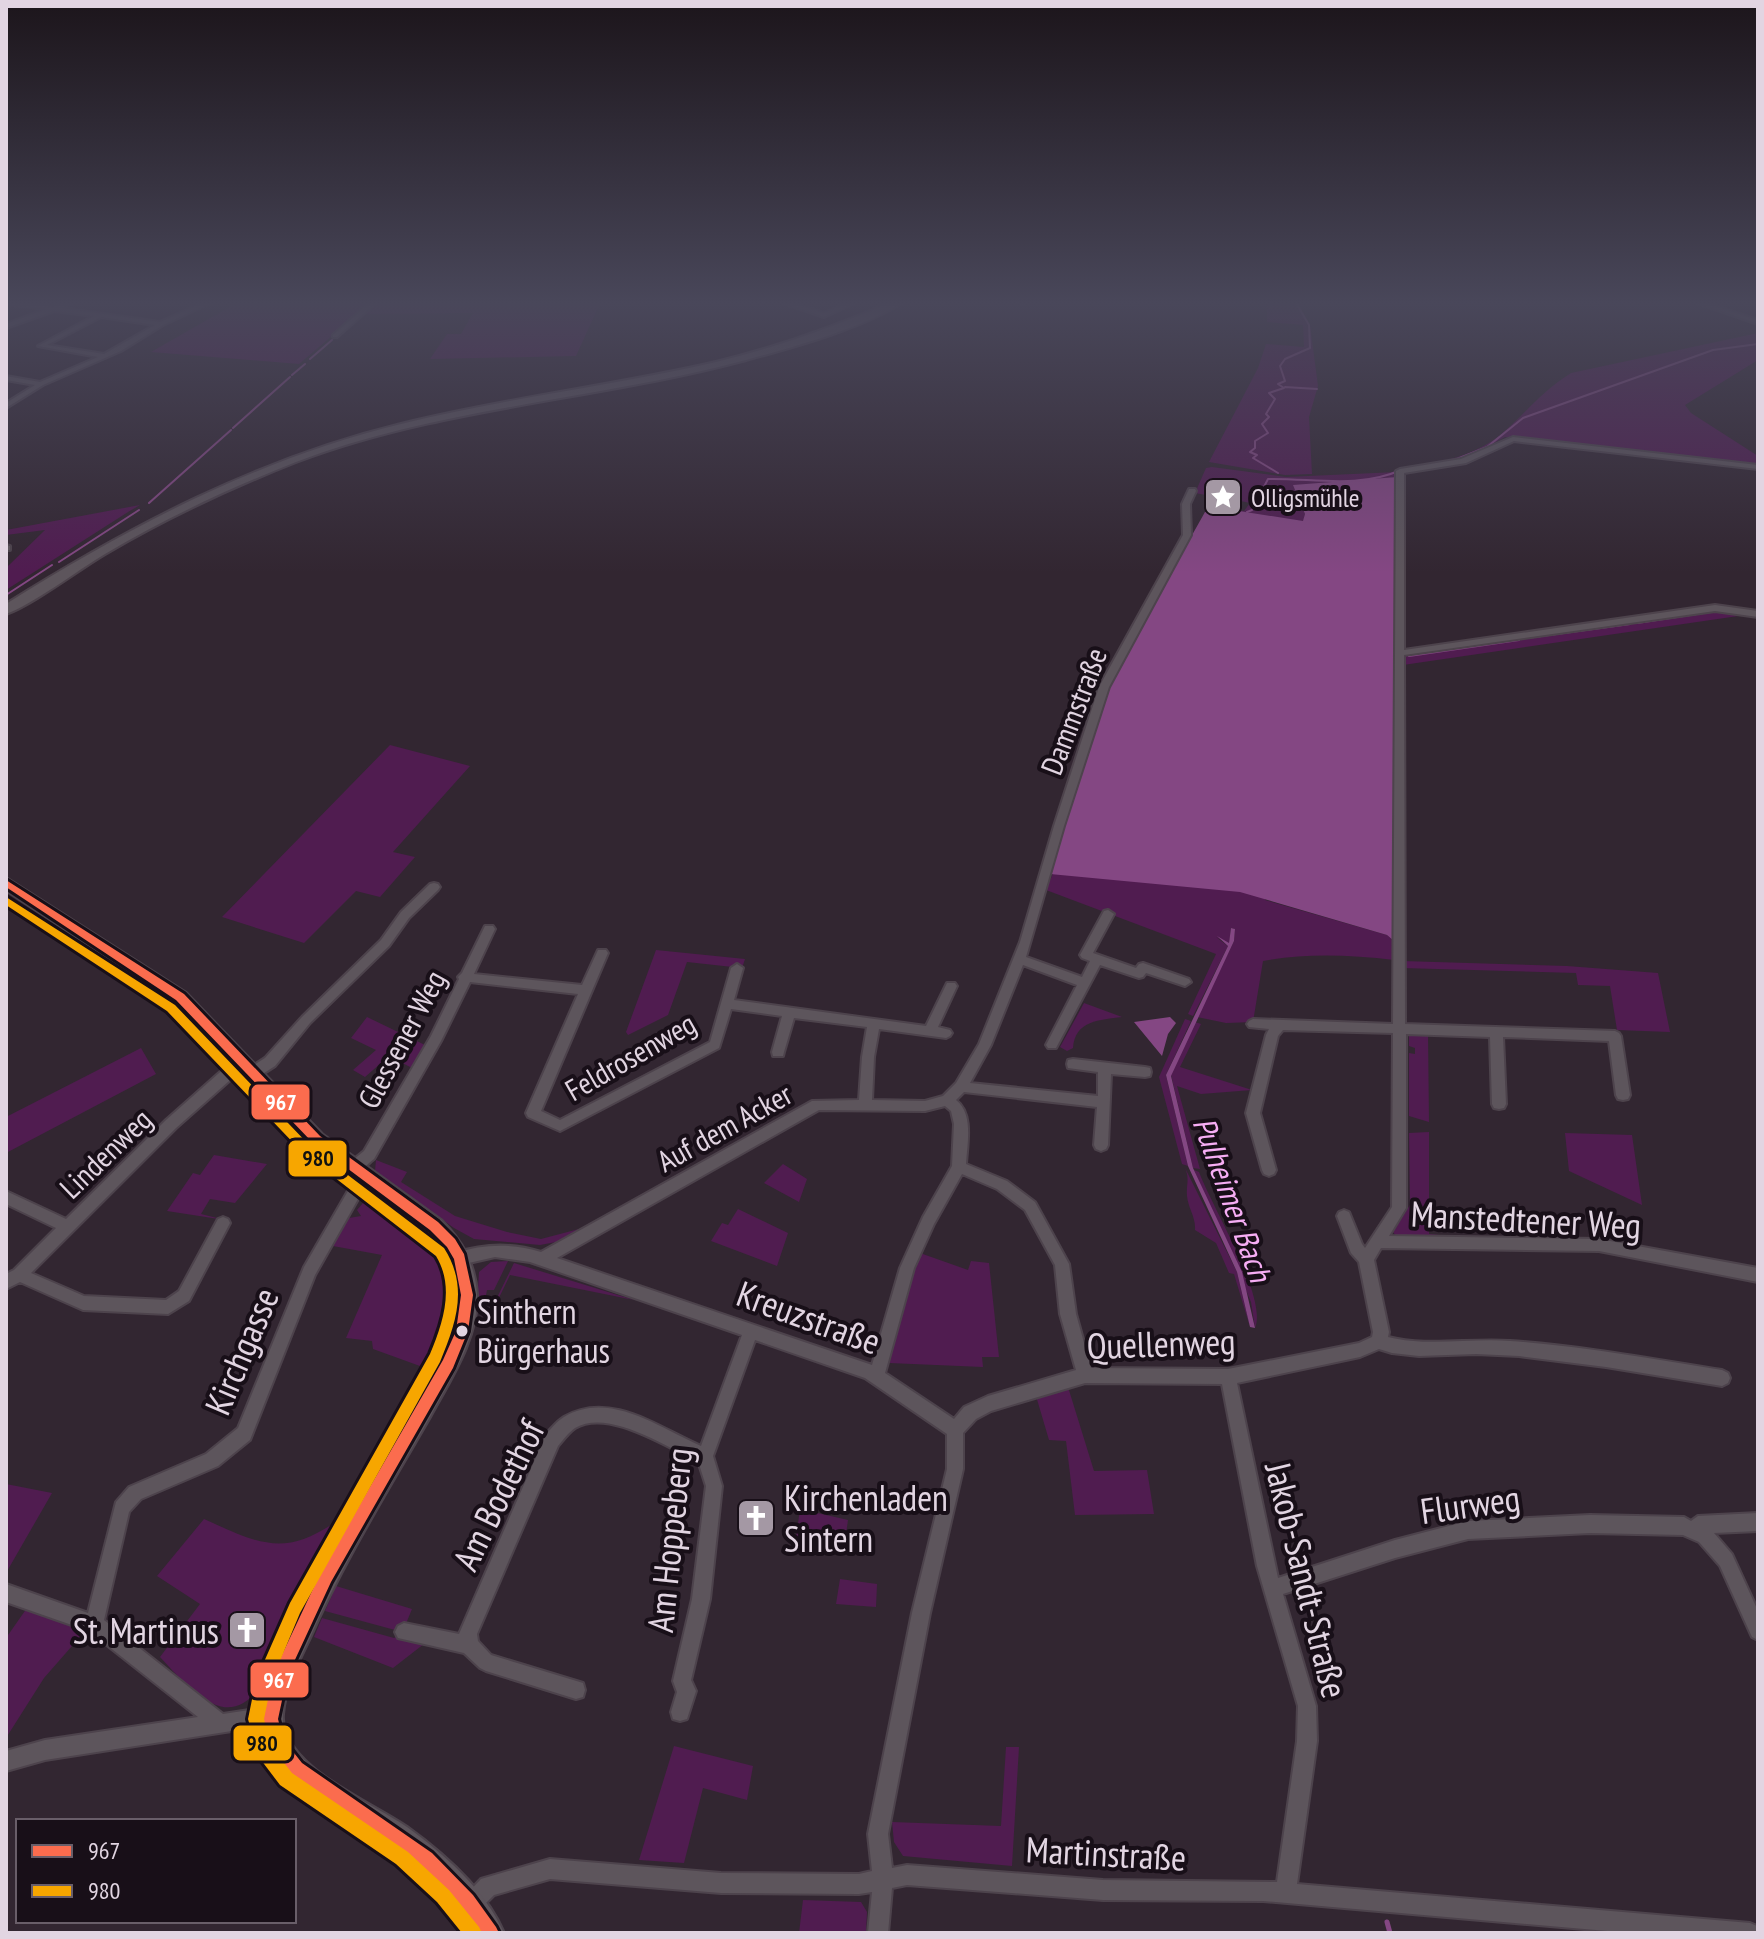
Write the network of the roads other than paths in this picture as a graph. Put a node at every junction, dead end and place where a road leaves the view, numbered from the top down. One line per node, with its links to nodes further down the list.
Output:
1 (29, 391): 3 (street)
2 (578, 391): 6 (main road)
3 (6, 406)
4 (1758, 467): 8 (street)
5 (1192, 491): 14 (street, Dammstraße)
6 (6, 610)
7 (1758, 614): 8 (street)
8 (1401, 653): 28 (street)
9 (6, 883): 34 (street)
10 (434, 887): 34 (street, Lindenweg)
11 (1108, 914): 15 (street)
12 (489, 929): 17 (street, Glessener Weg)
13 (602, 953): 21 (street, Feldrosenweg)
14 (1020, 959): 18 (street); 37 (street, Dammstraße)
15 (1097, 959): 18 (street); 19 (street)
16 (737, 968): 22 (street, Feldrosenweg)
17 (464, 977): 21 (street); 46 (street, Glessener Weg)
18 (1083, 982): 31 (street)
19 (1185, 982)
20 (951, 986): 27 (street)
21 (586, 990): 22 (street, Feldrosenweg)
22 (727, 1004): 23 (street)
23 (789, 1012): 24 (street); 32 (street)
24 (874, 1022): 27 (street); 42 (street)
25 (1253, 1024): 26 (street)
26 (1278, 1027): 28 (street); 45 (street)
27 (931, 1029): 30 (street)
28 (1398, 1029): 29 (street); 51 (street)
29 (1496, 1032): 38 (street); 41 (street)
30 (946, 1033)
31 (1052, 1045)
32 (778, 1052)
33 (1073, 1064): 35 (street)
34 (247, 1068): 46 (street); 50 (street, Lindenweg)
35 (1105, 1068): 36 (street); 40 (street)
36 (1145, 1072)
37 (961, 1087): 39 (street, Dammstraße); 40 (street)
38 (1623, 1095)
39 (947, 1100): 42 (street, Auf dem Acker); 44 (street)
40 (1104, 1102): 43 (street)
41 (1499, 1104)
42 (865, 1106): 53 (street, Auf dem Acker)
43 (1101, 1145)
44 (959, 1167): 59 (street); 60 (street)
45 (1269, 1170)
46 (360, 1173): 52 (street); 69 (street, Kirchgasse)
47 (6, 1197): 50 (street)
48 (1344, 1216): 54 (street)
49 (223, 1223): 56 (street)
50 (66, 1226): 56 (street, Lindenweg)
51 (1377, 1242): 54 (street); 55 (street, Manstedtener Weg)
52 (460, 1258): 53 (street, Kreuzstraße); 75 (street)
53 (542, 1259): 57 (street, Kreuzstraße)
54 (1366, 1259): 58 (street)
55 (1758, 1275)
56 (12, 1278)
57 (751, 1331): 59 (street, Kreuzstraße); 64 (street, Am Hoppeberg)
58 (1379, 1342): 61 (street, Quellenweg); 62 (street, Quellenweg)
59 (877, 1375): 63 (street, Kreuzstraße)
60 (1085, 1375): 61 (street, Quellenweg); 63 (street, Quellenweg)
61 (1228, 1377): 67 (street, Jakob-Sandt-Straße)
62 (1722, 1378)
63 (955, 1430): 78 (street)
64 (705, 1456): 72 (street, Am Bodethof); 74 (street, Am Hoppeberg)
65 (1758, 1522): 66 (street, Flurweg)
66 (1691, 1529): 67 (street, Flurweg); 70 (street)
67 (1272, 1589): 79 (street, Jakob-Sandt-Straße)
68 (6, 1593): 69 (street)
69 (94, 1624): 76 (street)
70 (1758, 1631)
71 (404, 1632): 72 (street)
72 (469, 1645): 73 (street)
73 (576, 1690)
74 (680, 1712)
75 (270, 1716): 76 (street); 80 (street)
76 (219, 1722): 77 (street)
77 (6, 1761)
78 (883, 1878): 79 (street, Martinstraße); 80 (street, Martinstraße); 82 (street)
79 (1286, 1893): 83 (street, Martinstraße)
80 (470, 1905): 81 (street)
81 (490, 1933)
82 (878, 1933)
83 (1750, 1933)

